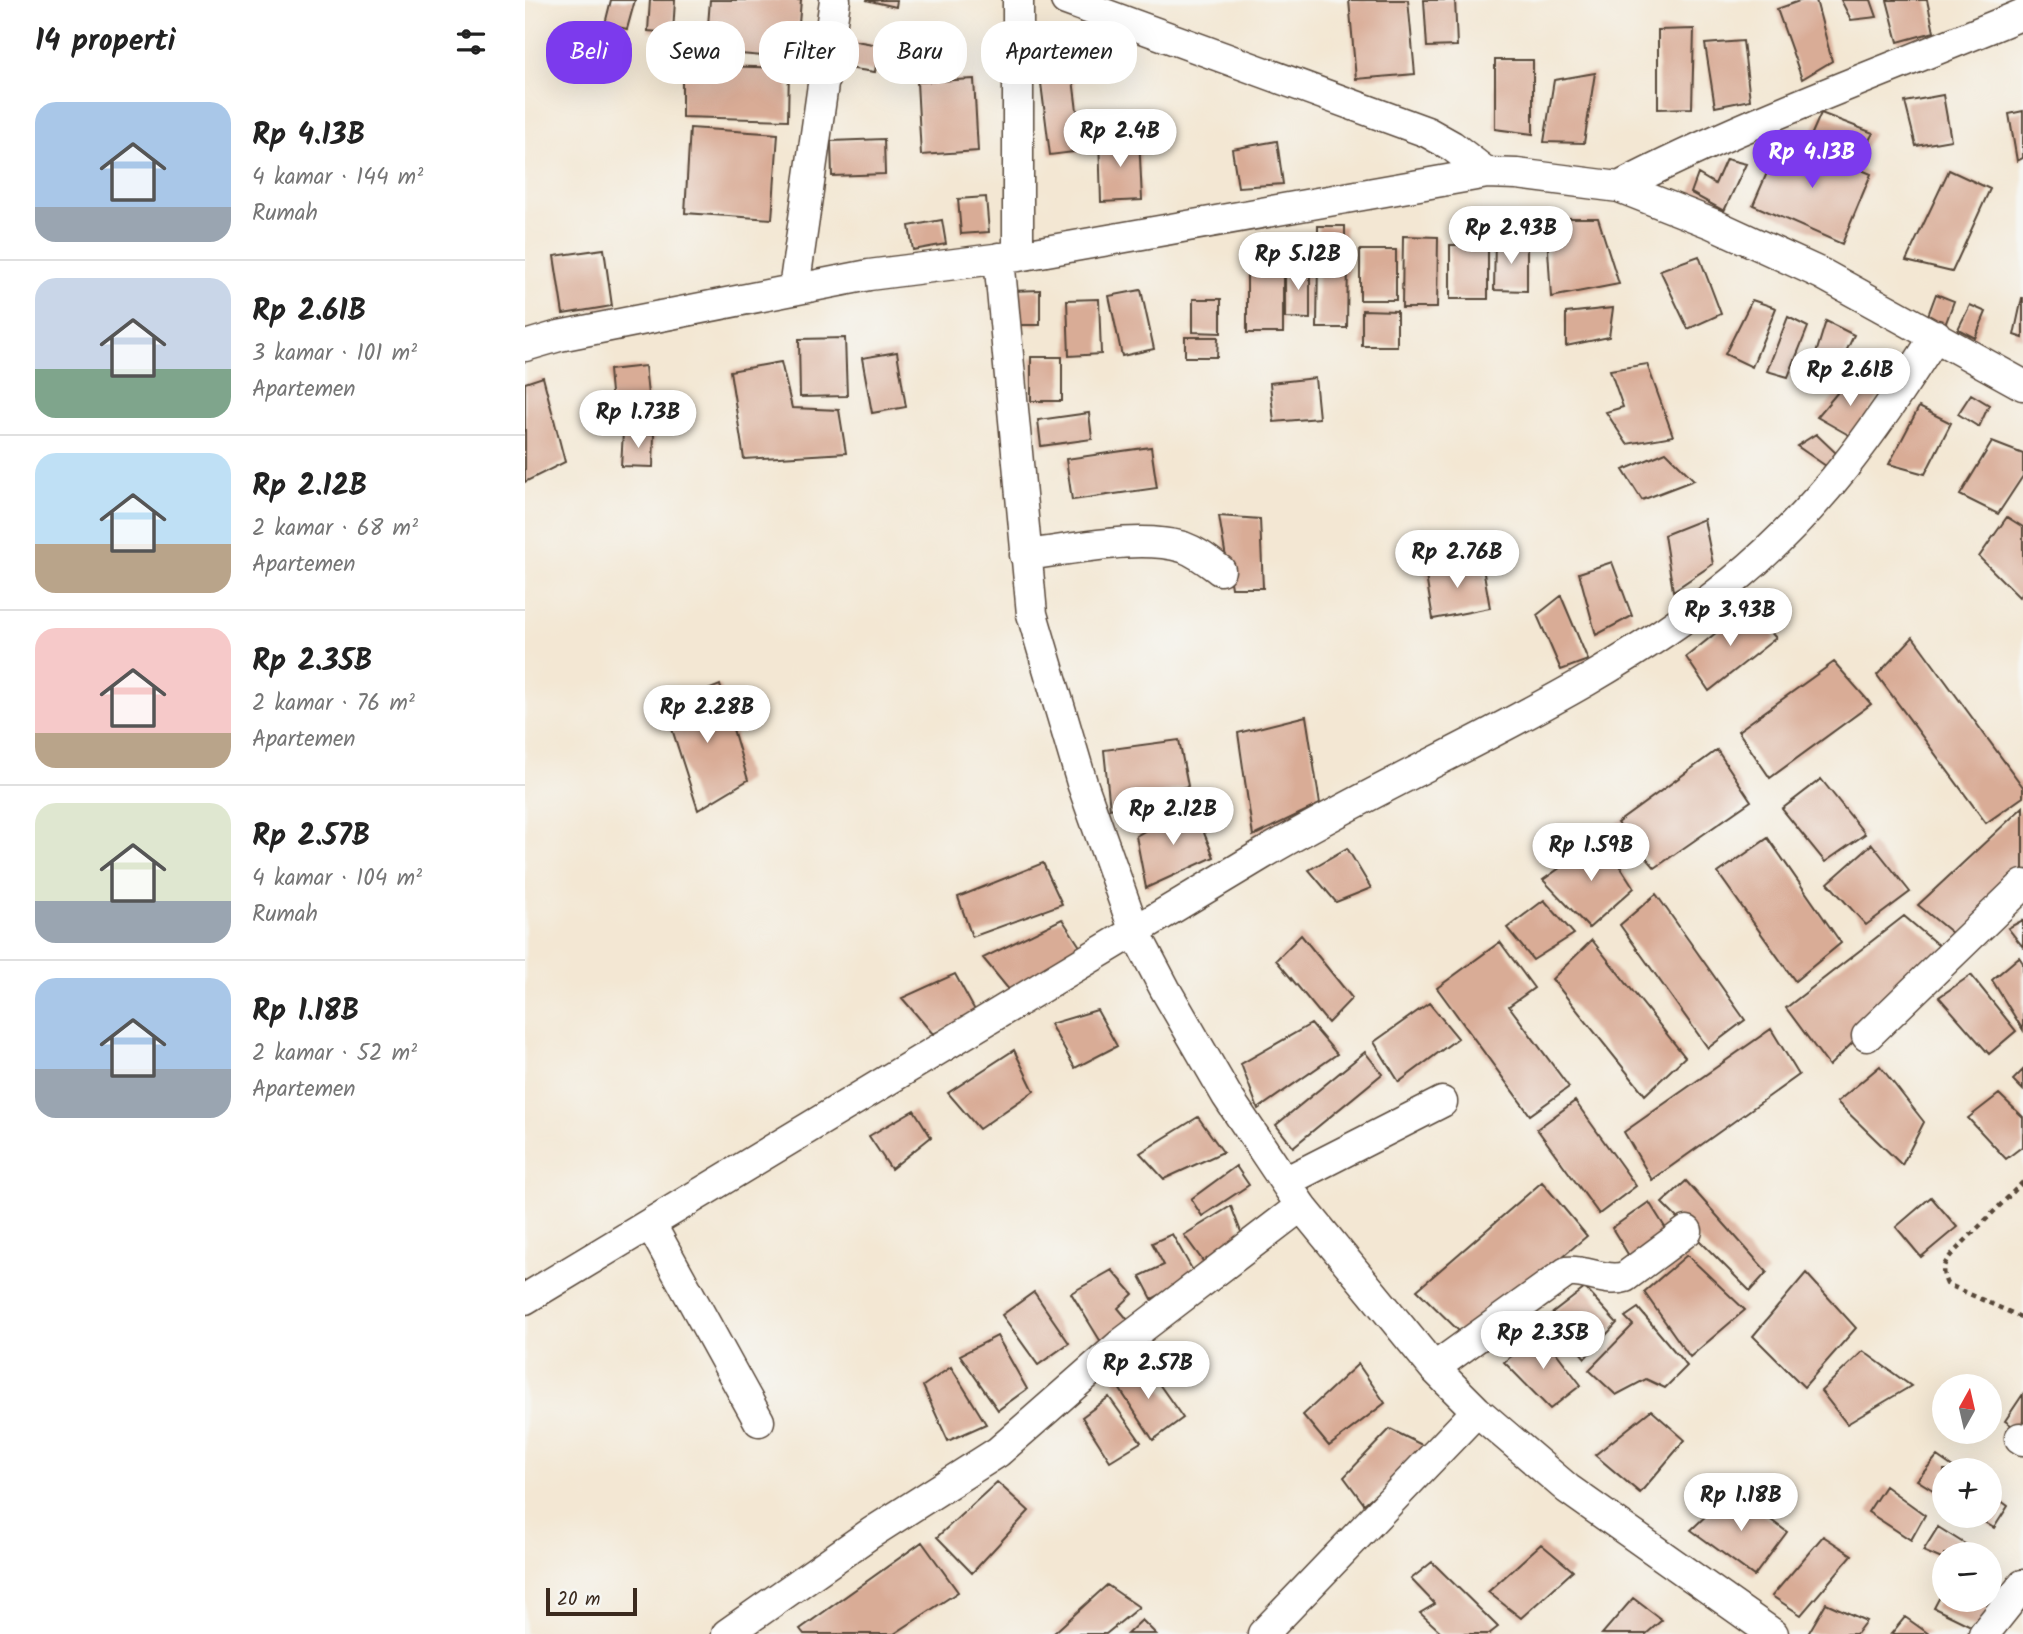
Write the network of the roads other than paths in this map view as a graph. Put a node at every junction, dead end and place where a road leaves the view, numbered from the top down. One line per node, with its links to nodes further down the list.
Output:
1 (835, 0): 8 (street)
2 (1018, 0): 7 (street)
3 (1066, 0): 5 (street)
4 (2023, 15): 6 (street)
5 (1487, 173): 6 (street); 7 (street)
6 (1619, 187): 9 (street)
7 (1009, 257): 8 (street); 12 (street)
8 (794, 289): 10 (street)
9 (1936, 335): 11 (street); 15 (street)
10 (525, 346)
11 (2023, 385)
12 (1025, 555): 13 (street); 15 (street)
13 (1220, 570)
14 (2023, 885): 16 (street)
15 (1135, 932): 18 (street); 19 (street)
16 (1867, 1036)
17 (1443, 1102): 18 (street)
18 (1293, 1194): 22 (street); 26 (street)
19 (651, 1225): 21 (street); 24 (street)
20 (1687, 1230): 22 (street)
21 (525, 1298)
22 (1434, 1368): 23 (street)
23 (1477, 1411): 27 (street); 28 (street)
24 (759, 1421)
25 (2023, 1585): 29 (street)
26 (727, 1634)
27 (1263, 1634)
28 (1773, 1634)
29 (1984, 1634)

